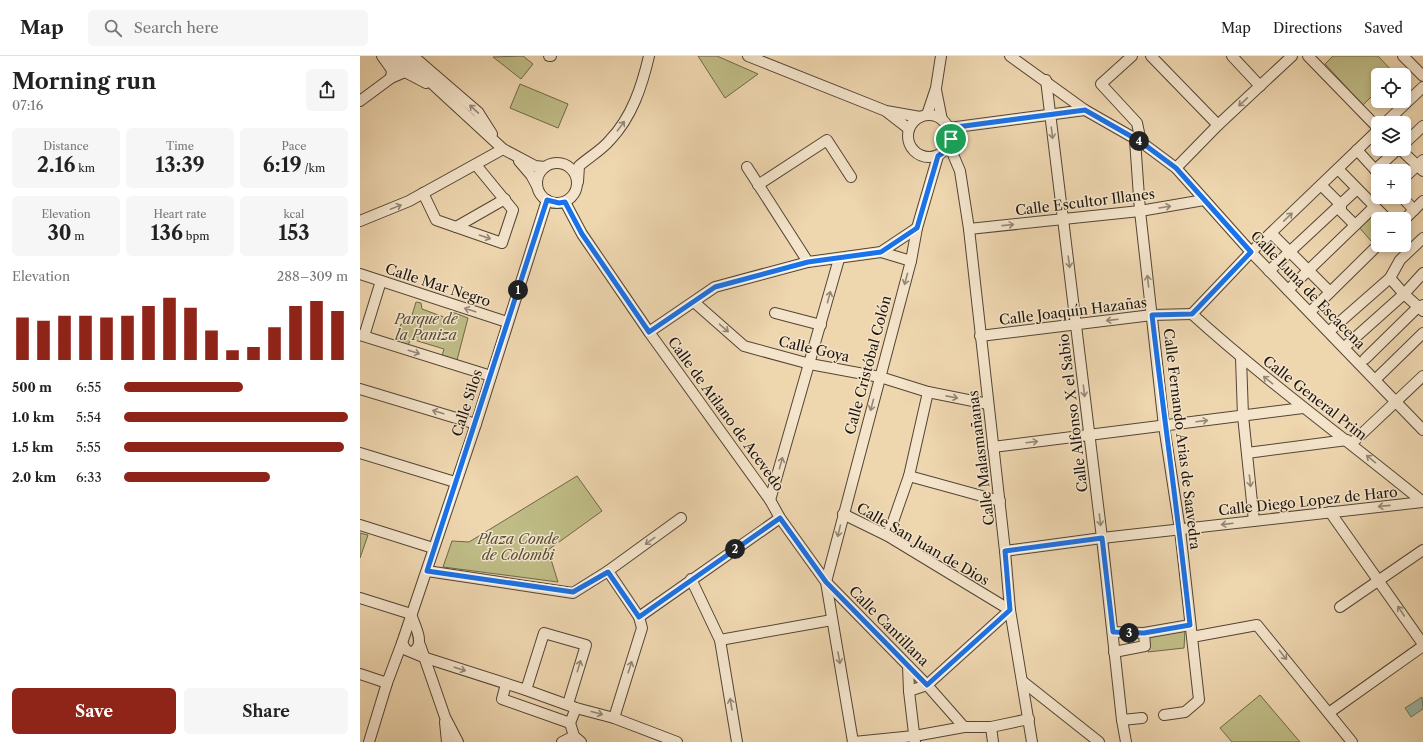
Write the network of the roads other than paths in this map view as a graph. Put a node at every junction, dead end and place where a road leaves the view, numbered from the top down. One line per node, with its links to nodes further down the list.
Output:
1 (382, 56): 17 (street)
2 (390, 56): 15 (street)
3 (402, 56): 20 (street)
4 (413, 56): 37 (street, one-way to 4)
5 (649, 56): 57 (street, one-way to 5)
6 (748, 56): 25 (street)
7 (940, 56): 22 (street)
8 (1010, 56): 18 (street, Calle Luna de Escacena)
9 (1132, 56): 38 (street, Calle Fernando Arias de Saavedra)
10 (1151, 56): 31 (street)
11 (1232, 56): 19 (street)
12 (1292, 56): 19 (street)
13 (1308, 56): 30 (street)
14 (1402, 56): 16 (street)
15 (405, 72): 17 (street); 20 (street)
16 (1423, 76)
17 (391, 78): 23 (street)
18 (1046, 80): 24 (street, Calle Luna de Escacena); 26 (street, Calle Alfonso X el Sabio)
19 (1260, 86): 31 (street, one-way to 31)
20 (435, 87): 37 (street)
21 (1423, 87): 28 (street)
22 (936, 88): 27 (street); 29 (street)
23 (360, 101)
24 (1085, 110): 26 (street); 38 (street, Calle Luna de Escacena)
25 (886, 111): 27 (street); 34 (street)
26 (1050, 115): 33 (street); 75 (street, Calle Alfonso X el Sabio, one-way to 75)
27 (923, 116): 29 (street); 34 (street)
28 (1393, 116)
29 (942, 120): 33 (street)
30 (1371, 122)
31 (1218, 125): 52 (street)
32 (1423, 126): 36 (street)
33 (949, 128): 39 (street)
34 (909, 129): 42 (street)
35 (1371, 136): 41 (street)
36 (1411, 137)
37 (496, 141): 40 (street)
38 (1138, 141): 52 (street, Calle Luna de Escacena); 72 (street, Calle Fernando Arias de Saavedra)
39 (949, 145): 42 (street); 54 (street, Calle Malasmañanas)
40 (503, 149): 45 (street); 47 (street)
41 (1357, 150): 48 (street); 53 (street)
42 (940, 155): 54 (street); 79 (street, Calle Cristóbal Colón)
43 (1392, 156): 46 (street)
44 (1408, 156): 49 (street)
45 (516, 158): 50 (street); 60 (street)
46 (1385, 164)
47 (476, 165): 62 (street); 63 (street)
48 (1371, 165)
49 (1421, 166): 55 (street)
50 (545, 167): 57 (street); 60 (street)
51 (747, 167): 58 (street)
52 (1176, 168): 65 (street, Calle Luna de Escacena)
53 (1338, 169): 59 (street); 61 (street)
54 (960, 171): 80 (street, Calle Malasmañanas)
55 (1411, 173)
56 (851, 177): 58 (street)
57 (578, 182): 67 (street)
58 (758, 185): 89 (street)
59 (1321, 185): 69 (street); 81 (street, one-way to 59)
60 (537, 186): 64 (street)
61 (1357, 189): 69 (street); 70 (street)
62 (424, 193): 76 (street, one-way to 62); 78 (street)
63 (505, 199): 78 (street); 78 (street, one-way to 63)
64 (547, 200): 67 (street); 105 (street, Calle Silos)
65 (1204, 200): 72 (street, Calle Escultor Illanes, one-way to 65); 84 (street, Calle Luna de Escacena)
66 (1423, 201): 71 (street)
67 (565, 202): 109 (street, Calle de Atilano de Acevedo)
68 (1408, 204): 71 (street)
69 (1341, 205): 77 (street); 85 (street)
70 (1374, 207): 73 (street); 77 (street)
71 (1414, 210): 74 (street)
72 (1140, 211): 75 (street, Calle Escultor Illanes); 104 (street, Calle Fernando Arias de Saavedra, one-way to 72)
73 (1379, 212)
74 (1411, 213)
75 (1063, 219): 80 (street, Calle Escultor Illanes, one-way to 75); 106 (street, Calle Alfonso X el Sabio, one-way to 106)
76 (360, 222)
77 (1356, 225): 91 (street)
78 (456, 227)
79 (917, 228): 83 (street); 88 (street, Calle Cristóbal Colón)
80 (969, 229): 112 (street, Calle Malasmañanas)
81 (1272, 233): 84 (street); 85 (street)
82 (1423, 238): 94 (street)
83 (881, 252): 87 (street); 88 (street)
84 (1251, 252): 90 (street, Calle Luna de Escacena); 103 (street)
85 (1291, 252): 90 (street); 91 (street)
86 (1371, 252): 97 (street)
87 (839, 259): 89 (street); 107 (street, one-way to 87)
88 (910, 261): 120 (street, Calle Cristóbal Colón, one-way to 120)
89 (808, 262): 99 (street)
90 (1269, 271): 96 (street, Calle Luna de Escacena)
91 (1309, 271): 96 (street); 97 (street)
92 (1423, 273): 98 (street)
93 (360, 274): 95 (street, Calle Mar Negro)
94 (1390, 278): 98 (street); 108 (street)
95 (381, 281): 105 (street, Calle Mar Negro, one-way to 95); 111 (street)
96 (1288, 290): 101 (street, Calle Luna de Escacena)
97 (1330, 292): 101 (street)
98 (1404, 294): 100 (street); 113 (street)
99 (694, 302): 109 (street); 116 (street, Calle Goya, one-way to 116)
100 (1422, 308): 115 (street)
101 (1310, 312): 123 (street, Calle Luna de Escacena)
102 (775, 313): 107 (street)
103 (1192, 314): 104 (street, Calle Joaquín Hazañas); 114 (street, Calle General Prim)
104 (1152, 315): 106 (street, Calle Joaquín Hazañas, one-way to 106); 128 (street, Calle Fernando Arias de Saavedra)
105 (507, 322): 117 (street, Calle Silos)
106 (1077, 324): 112 (street, Calle Joaquín Hazañas); 130 (street, Calle Alfonso X el Sabio, one-way to 130)
107 (821, 325): 116 (street)
108 (1333, 328)
109 (649, 332): 137 (street, Calle de Atilano de Acevedo)
110 (1423, 333): 118 (street)
111 (362, 335): 117 (street, one-way to 117)
112 (980, 336): 124 (street, Calle Malasmañanas)
113 (1348, 344)
114 (1241, 358): 125 (street, Calle General Prim, one-way to 114); 126 (street)
115 (1365, 359)
116 (810, 364): 120 (street, Calle Goya); 137 (street, one-way to 116)
117 (491, 376): 127 (street, Calle Silos)
118 (1379, 376)
119 (1423, 376): 123 (street)
120 (880, 377): 122 (street, Calle Goya); 141 (street, Calle Cristóbal Colón, one-way to 141)
121 (360, 389): 127 (street, one-way to 121)
122 (928, 392): 124 (street, Calle Goya, one-way to 124); 135 (street)
123 (1396, 401): 129 (street, Calle Luna de Escacena); 131 (street)
124 (988, 404): 132 (street, Calle Malasmañanas)
125 (1303, 408): 126 (street); 131 (street, Calle General Prim)
126 (1244, 416): 128 (street, one-way to 126); 134 (street)
127 (476, 424): 136 (street, Calle Silos)
128 (1164, 426): 130 (street); 146 (street, Calle Fernando Arias de Saavedra)
129 (1423, 430)
130 (1089, 435): 132 (street, one-way to 130); 148 (street, Calle Alfonso X el Sabio, one-way to 148)
131 (1349, 441): 134 (street); 139 (street, Calle General Prim, one-way to 131)
132 (993, 447): 138 (street, Calle Malasmañanas)
133 (360, 453): 136 (street)
134 (1247, 453): 144 (street, one-way to 144)
135 (909, 476): 138 (street); 147 (street)
136 (455, 482): 149 (street, Calle Silos)
137 (770, 500): 143 (street, Calle de Atilano de Acevedo)
138 (1000, 501): 151 (street, Calle Malasmañanas)
139 (1423, 502): 140 (street, Calle Diego Lopez de Haro, one-way to 140)
140 (1330, 512): 144 (street, Calle Diego Lopez de Haro); 155 (street)
141 (843, 514): 147 (street, Calle San Juan de Dios); 156 (street, Calle Cristóbal Colón, one-way to 156)
142 (681, 518): 153 (street, one-way to 153)
143 (780, 518): 154 (street); 156 (street, Calle de Atilano de Acevedo)
144 (1254, 520): 146 (street, Calle Diego Lopez de Haro, one-way to 146)
145 (360, 525): 149 (street)
146 (1180, 530): 148 (street, Calle Diego Lopez de Haro); 163 (street, Calle Fernando Arias de Saavedra)
147 (888, 536): 159 (street, Calle San Juan de Dios)
148 (1102, 538): 151 (street, Calle Diego Lopez de Haro); 164 (street, Calle Alfonso X el Sabio)
149 (433, 548): 152 (street, Calle Silos)
150 (1423, 550): 155 (street)
151 (1005, 551): 159 (street, Calle Malasmañanas)
152 (427, 571): 153 (street); 160 (street, Calle Silos)
153 (608, 572): 161 (street)
154 (691, 579): 161 (street); 167 (street)
155 (1380, 580): 158 (street); 169 (street, one-way to 155)
156 (826, 582): 162 (street); 172 (street, Calle Cantillana)
157 (360, 598): 160 (street)
158 (1340, 607)
159 (1010, 610): 174 (street, Calle Malasmañanas); 177 (street)
160 (411, 614): 168 (street, Calle Silos); 168 (street)
161 (639, 617): 184 (street, one-way to 161)
162 (832, 620): 167 (street); 199 (street, one-way to 199)
163 (1190, 625): 165 (street); 166 (street, Calle Fernando Arias de Saavedra)
164 (1113, 632): 165 (street); 170 (street, Calle Alfonso X el Sabio)
165 (1144, 633): 170 (street)
166 (1192, 637): 181 (street, one-way to 181); 182 (street, Calle Fernando Arias de Saavedra)
167 (720, 640): 198 (street, one-way to 167)
168 (409, 645): 171 (street); 175 (street, Calle Silos)
169 (1423, 645): 181 (street)
170 (1114, 652): 187 (street, Calle Alfonso X el Sabio)
171 (423, 657): 176 (street, one-way to 176); 183 (street)
172 (908, 666): 177 (street, Calle Cantillana); 179 (street)
173 (360, 674): 175 (street)
174 (1022, 681): 186 (street, Calle Malasmañanas); 202 (street)
175 (387, 683): 193 (street, Calle Silos)
176 (506, 684): 178 (street); 188 (street)
177 (927, 685): 179 (street); 189 (street, Calle Cantillana)
178 (526, 690): 180 (street); 180 (street, one-way to 178)
179 (909, 691): 191 (street)
180 (572, 706): 184 (street, one-way to 184); 188 (street)
181 (1330, 712): 204 (street)
182 (1164, 715)
183 (445, 717): 194 (street); 195 (street)
184 (614, 718): 197 (street)
185 (1142, 718): 187 (street)
186 (1029, 719): 190 (street); 201 (street, Calle Malasmañanas)
187 (1122, 720): 203 (street, Calle Alfonso X el Sabio)
188 (570, 722): 192 (street)
189 (964, 727): 190 (street); 191 (street)
190 (991, 727): 200 (street)
191 (917, 738): 199 (street)
192 (577, 739): 196 (street)
193 (369, 742)
194 (447, 742)
195 (458, 742)
196 (562, 742)
197 (677, 742)
198 (737, 742)
199 (853, 742)
200 (993, 742)
201 (1032, 742)
202 (1099, 742)
203 (1126, 742)
204 (1352, 742)

